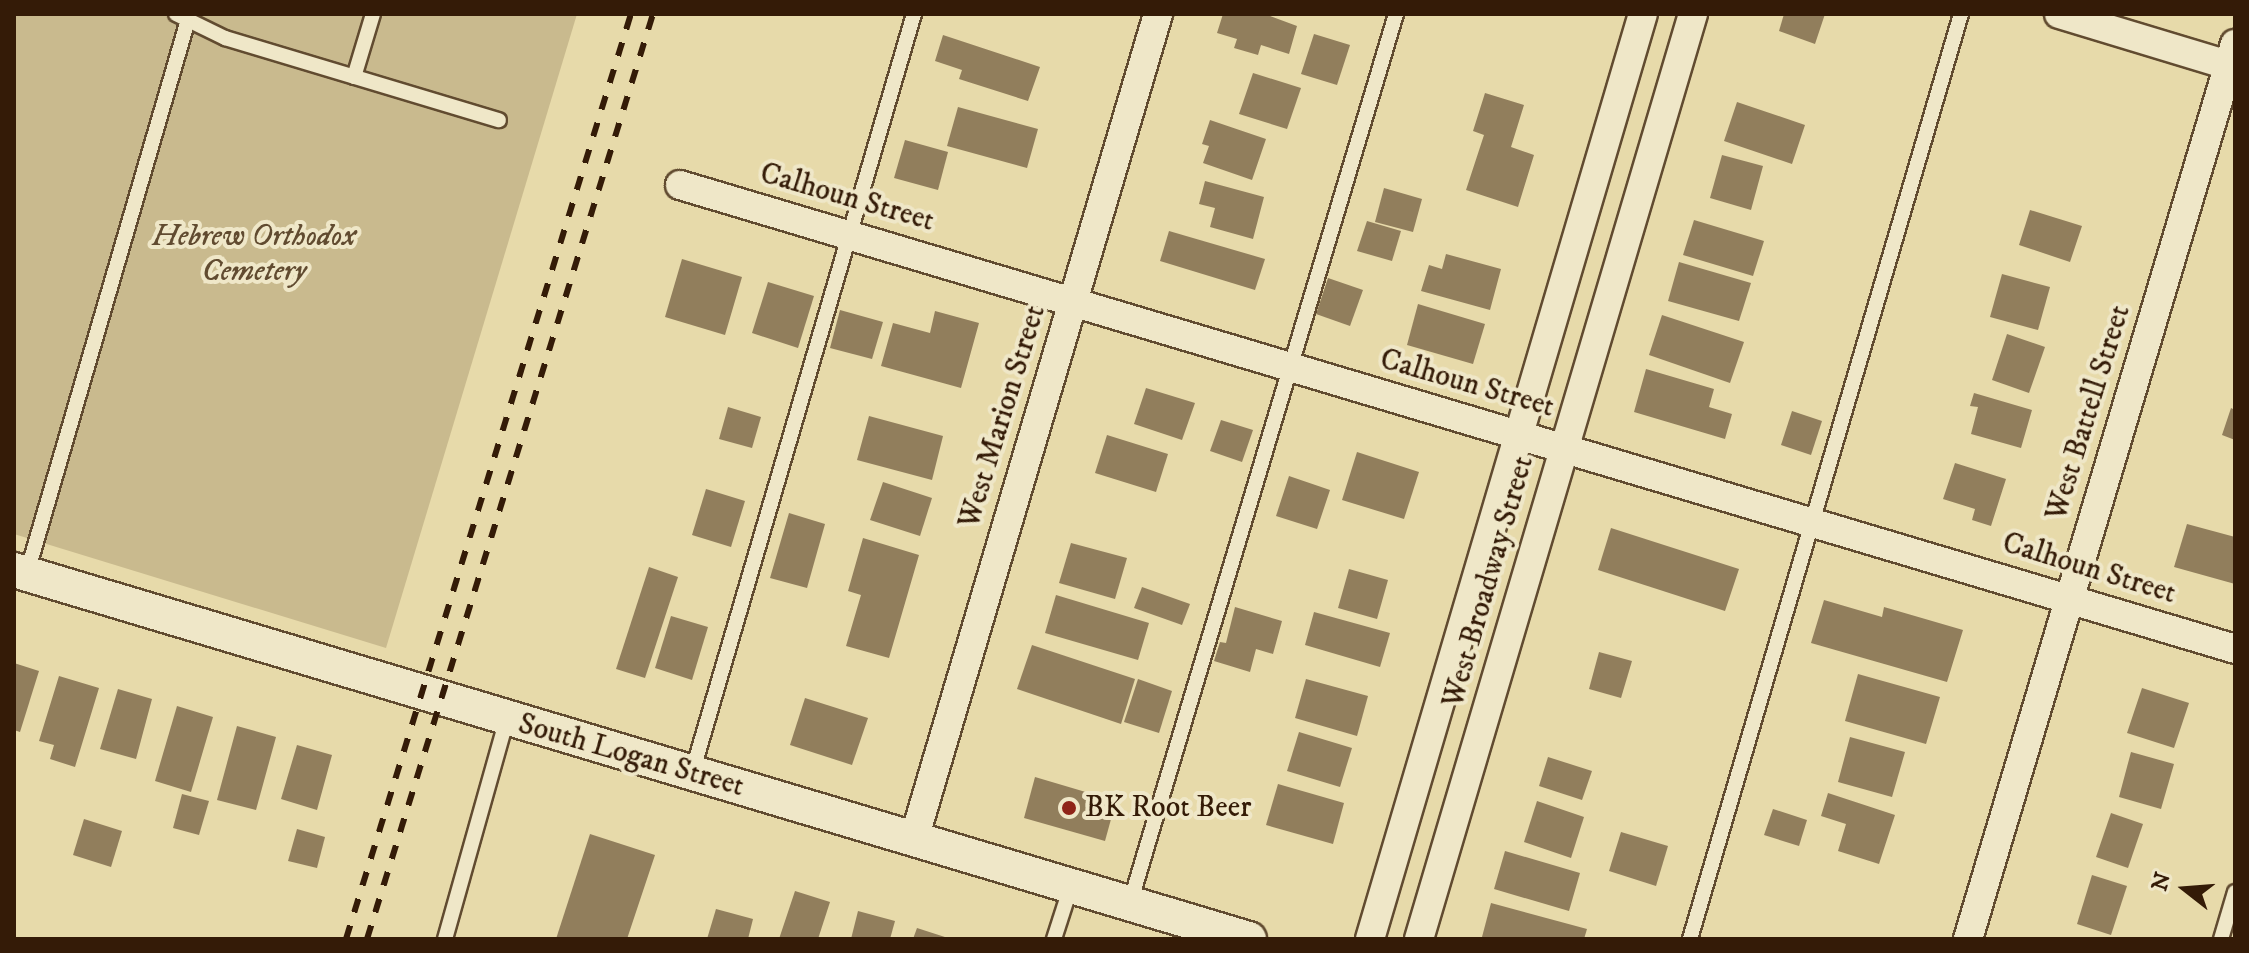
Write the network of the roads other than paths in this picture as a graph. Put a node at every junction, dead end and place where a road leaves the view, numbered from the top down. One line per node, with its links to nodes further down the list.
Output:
1 (373, 14): 11 (lane)
2 (914, 14): 14 (lane)
3 (1158, 14): 15 (street, West Marion Street)
4 (1396, 14): 16 (lane)
5 (1643, 14): 17 (street, West Broadway Street)
6 (1693, 14): 18 (street, West Broadway Street)
7 (1961, 14): 19 (lane)
8 (2059, 14): 10 (street)
9 (182, 17): 11 (lane); 20 (lane)
10 (2233, 59): 21 (street, West Battell Street)
11 (354, 77): 12 (lane)
12 (499, 120)
13 (680, 185): 14 (street, Calhoun Street)
14 (847, 234): 15 (street, Calhoun Street); 24 (lane)
15 (1073, 299): 16 (street, Calhoun Street); 25 (street, West Marion Street)
16 (1290, 368): 17 (street, Calhoun Street); 28 (lane)
17 (1519, 435): 18 (street, Calhoun Street); 32 (street, West Broadway Street)
18 (1564, 448): 19 (street, Calhoun Street); 33 (street, West Broadway Street)
19 (1810, 520): 21 (street, Calhoun Street); 34 (lane)
20 (20, 572): 23 (street, South Logan Street)
21 (2069, 597): 22 (street, Calhoun Street); 35 (street, West Battell Street)
22 (2235, 649)
23 (507, 719): 24 (street, South Logan Street); 29 (lane)
24 (692, 773): 25 (street, South Logan Street)
25 (914, 839): 26 (street, South Logan Street)
26 (1071, 886): 28 (street, South Logan Street); 30 (lane)
27 (2235, 892): 36 (lane)
28 (1130, 903): 31 (street, South Logan Street)
29 (445, 939)
30 (1054, 939)
31 (1249, 939)
32 (1370, 939)
33 (1419, 939)
34 (1690, 939)
35 (1968, 939)
36 (2221, 939)

